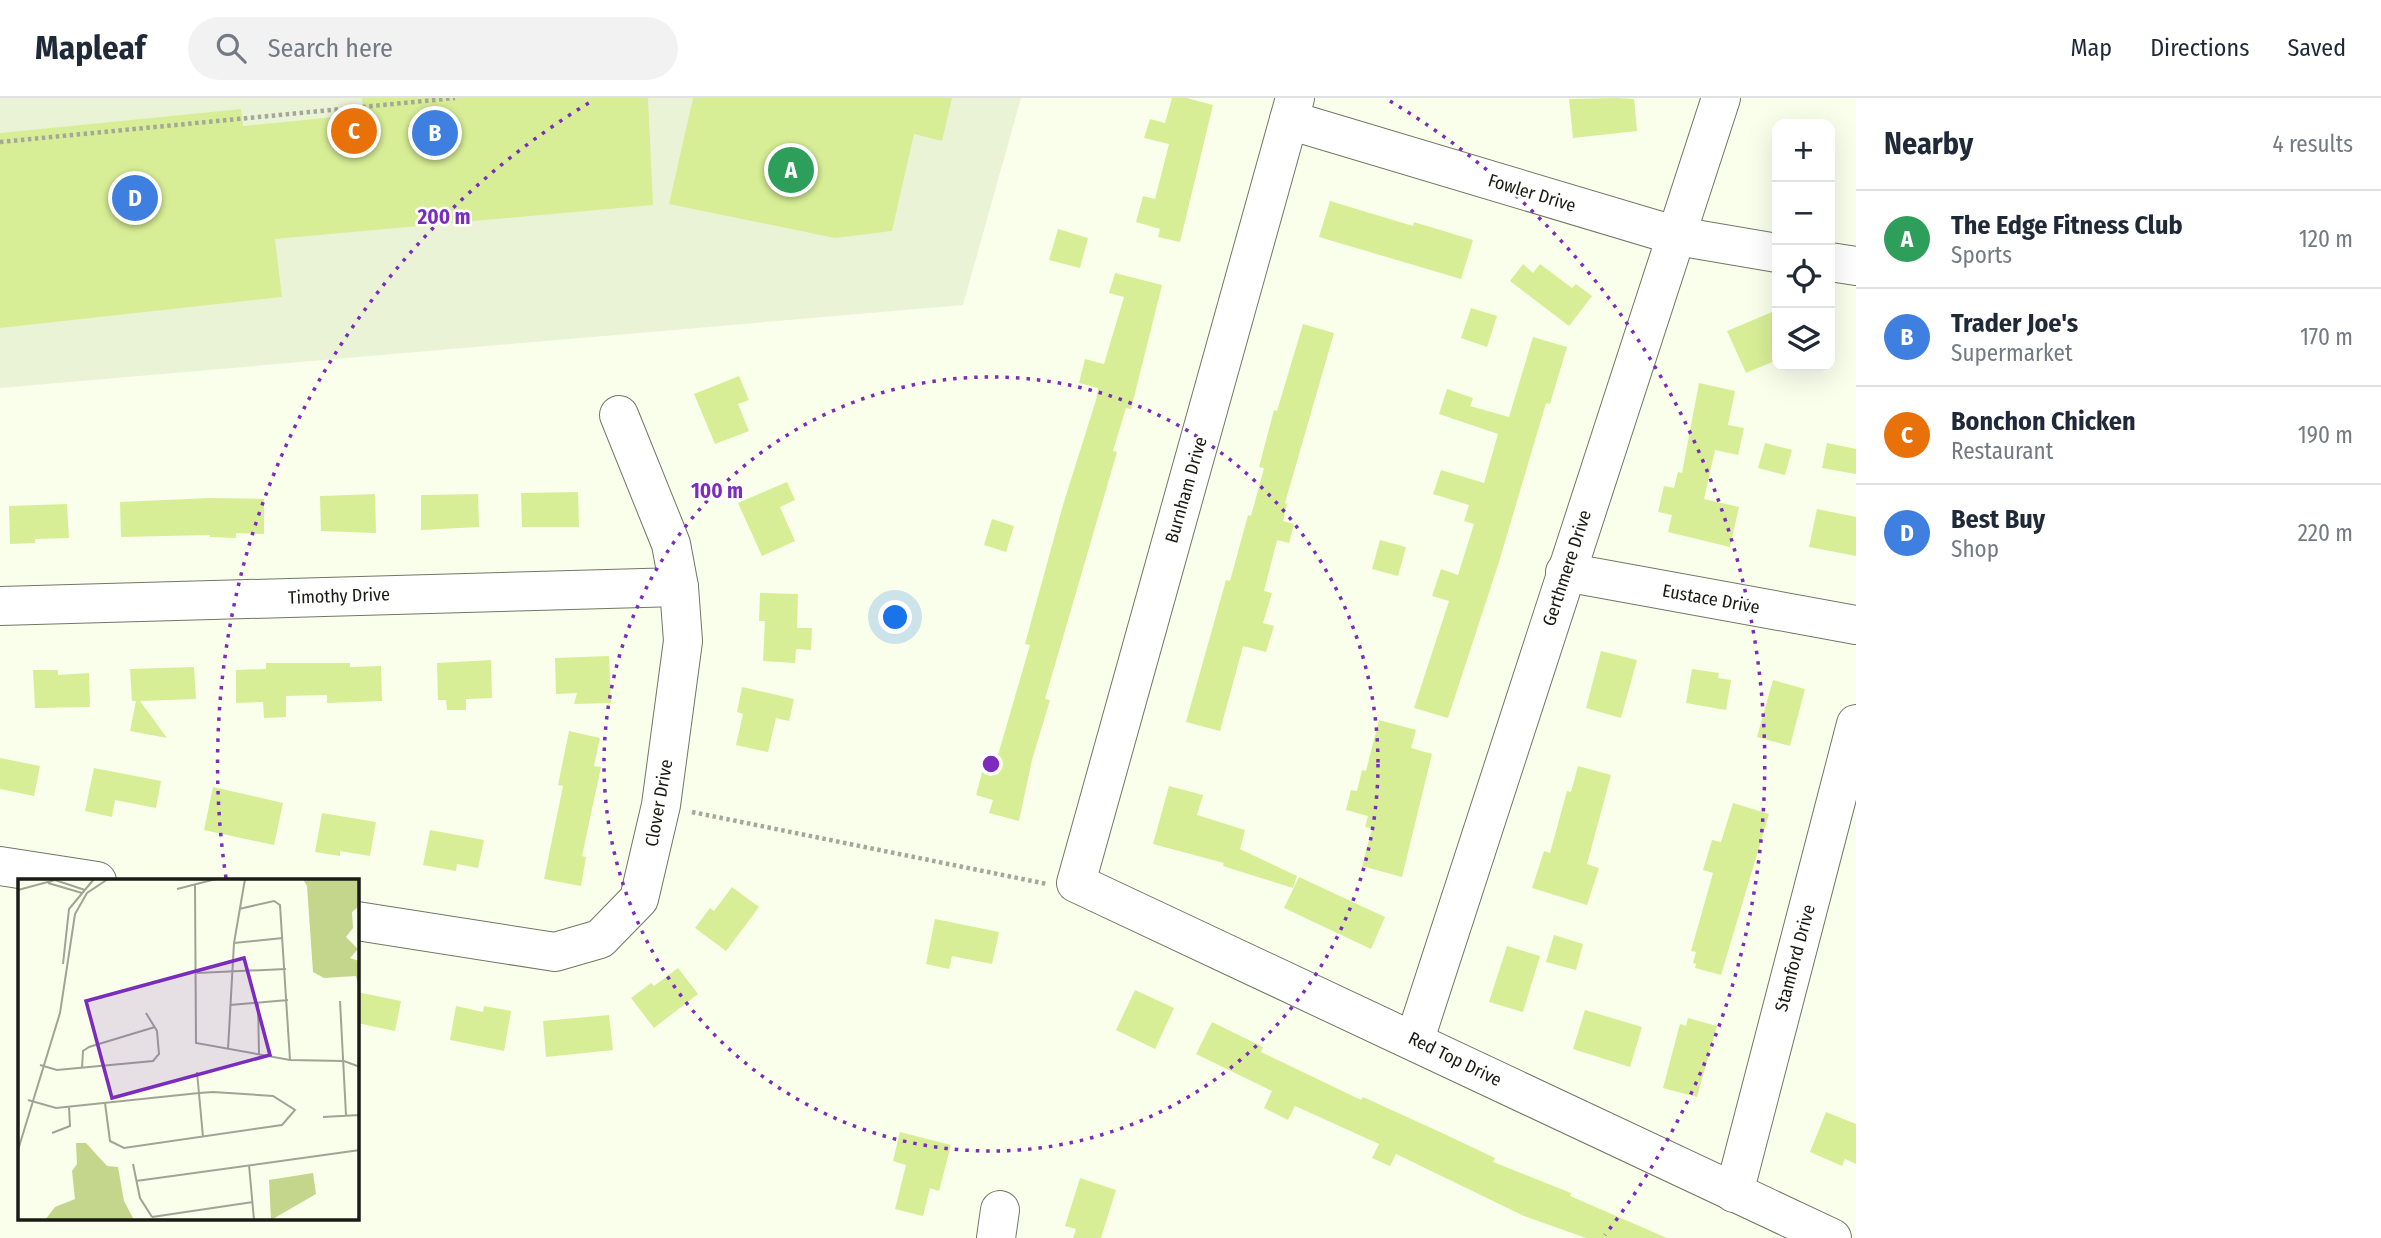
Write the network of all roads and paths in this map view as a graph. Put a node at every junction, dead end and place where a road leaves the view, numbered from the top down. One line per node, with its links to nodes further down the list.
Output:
1 (456, 98): 4 (path)
2 (1721, 98): 5 (street, Gerthmere Drive)
3 (1292, 109): 5 (street, Fowler Drive); 18 (street, Burnham Drive)
4 (0, 142)
5 (1677, 236): 6 (street, Fowler Drive); 10 (street, Gerthmere Drive)
6 (1772, 252)
7 (1835, 263): 8 (street)
8 (1856, 266)
9 (619, 415): 11 (street, Clover Drive)
10 (1565, 572): 13 (street, Eustace Drive); 20 (street, Gerthmere Drive)
11 (679, 587): 12 (street, Timothy Drive); 15 (street, Clover Drive)
12 (0, 606)
13 (1856, 625)
14 (1856, 724): 21 (street, Stamford Drive)
15 (661, 806): 18 (path); 19 (street, Clover Drive)
16 (0, 866): 17 (street)
17 (84, 879)
18 (1076, 883): 20 (street, Red Top Drive)
19 (359, 921)
20 (1415, 1040): 21 (street, Red Top Drive)
21 (1734, 1192): 22 (street, Red Top Drive)
22 (1832, 1238)

